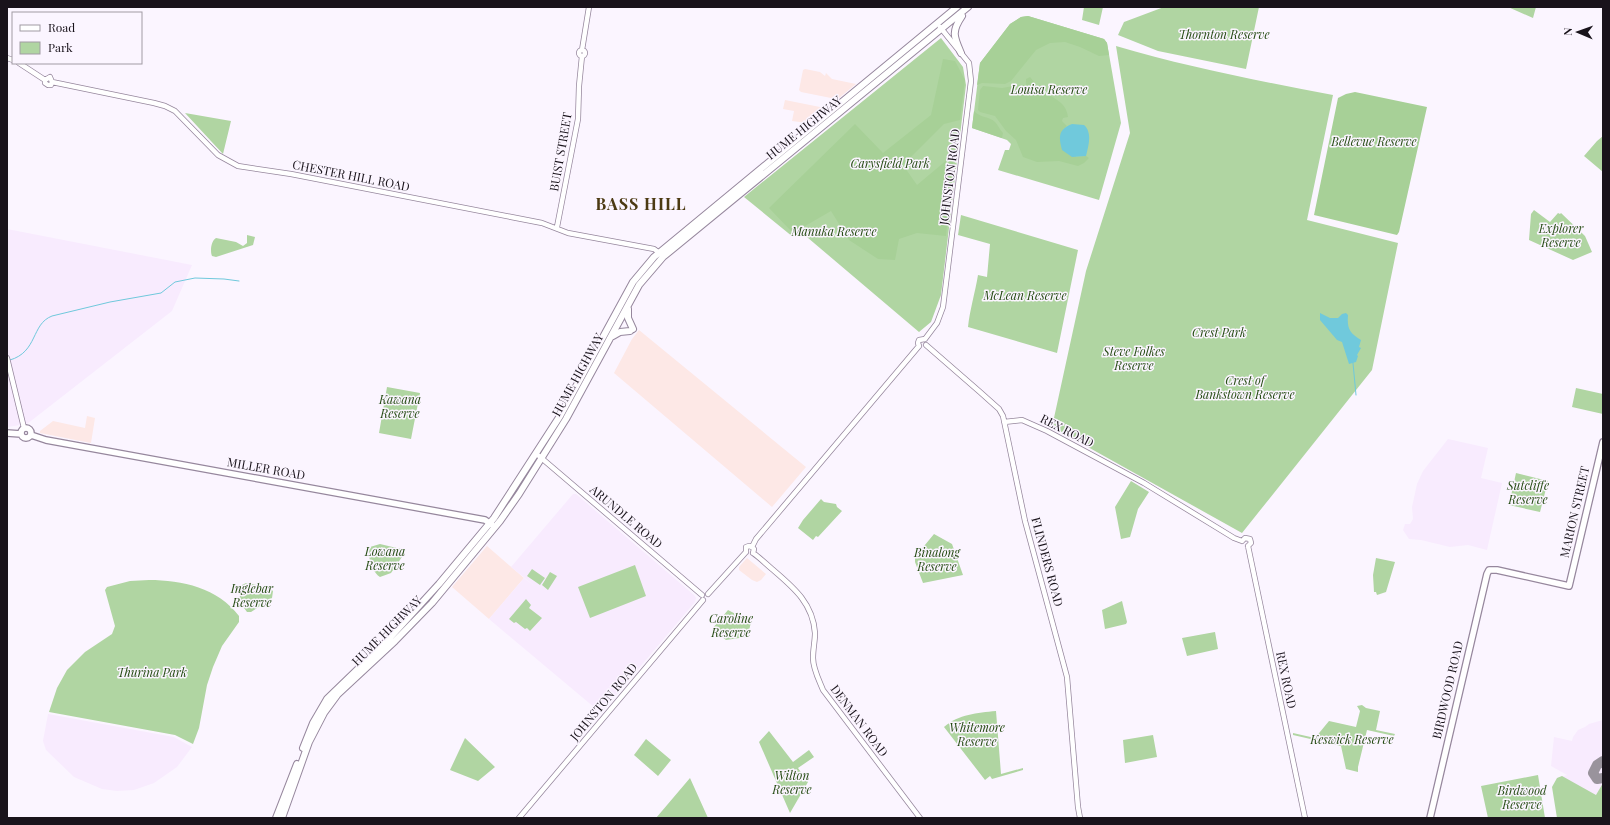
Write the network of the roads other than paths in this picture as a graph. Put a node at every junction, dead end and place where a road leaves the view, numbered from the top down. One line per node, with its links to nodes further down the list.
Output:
1 (589, 7): 8 (street, BUIST STREET)
2 (957, 7): 4 (highway, HUME HIGHWAY)
3 (969, 7): 5 (highway, HUME HIGHWAY); 6 (highway)
4 (937, 23): 5 (street, JOHNSTON ROAD); 9 (highway, HUME HIGHWAY)
5 (942, 29): 6 (street, JOHNSTON ROAD); 9 (highway, HUME HIGHWAY)
6 (962, 53): 12 (street, JOHNSTON ROAD)
7 (21, 64): 8 (street, CHESTER HILL ROAD)
8 (557, 227): 9 (street, CHESTER HILL ROAD)
9 (661, 254): 10 (highway, HUME HIGHWAY); 22 (highway, HUME HIGHWAY)
10 (628, 305): 11 (highway, HUME HIGHWAY); 11 (highway)
11 (612, 337): 22 (highway, HUME HIGHWAY)
12 (925, 339): 13 (street); 14 (street)
13 (926, 345): 14 (street); 16 (street, FLINDERS ROAD)
14 (919, 346): 25 (street)
15 (8, 360): 17 (street)
16 (1004, 422): 34 (street, FLINDERS ROAD); 35 (street, REX ROAD)
17 (24, 428): 19 (main road); 20 (main road)
18 (7, 433): 19 (main road)
19 (21, 434): 20 (main road)
20 (31, 436): 23 (main road, MILLER ROAD)
21 (1603, 442): 28 (main road, MARION STREET)
22 (539, 456): 23 (highway, HUME HIGHWAY); 24 (highway, HUME HIGHWAY); 29 (street, ARUNDLE ROAD)
23 (490, 523): 24 (main road, MILLER ROAD); 30 (highway, HUME HIGHWAY)
24 (496, 527): 31 (highway, HUME HIGHWAY)
25 (752, 547): 26 (street); 27 (street)
26 (746, 552): 27 (street); 29 (street, JOHNSTON ROAD)
27 (753, 553): 33 (street, DENMAN ROAD)
28 (1492, 570): 36 (main road, BIRDWOOD ROAD)
29 (704, 596): 32 (street, JOHNSTON ROAD)
30 (276, 818)
31 (282, 818)
32 (519, 818)
33 (920, 818)
34 (1080, 818)
35 (1305, 818)
36 (1430, 818)

